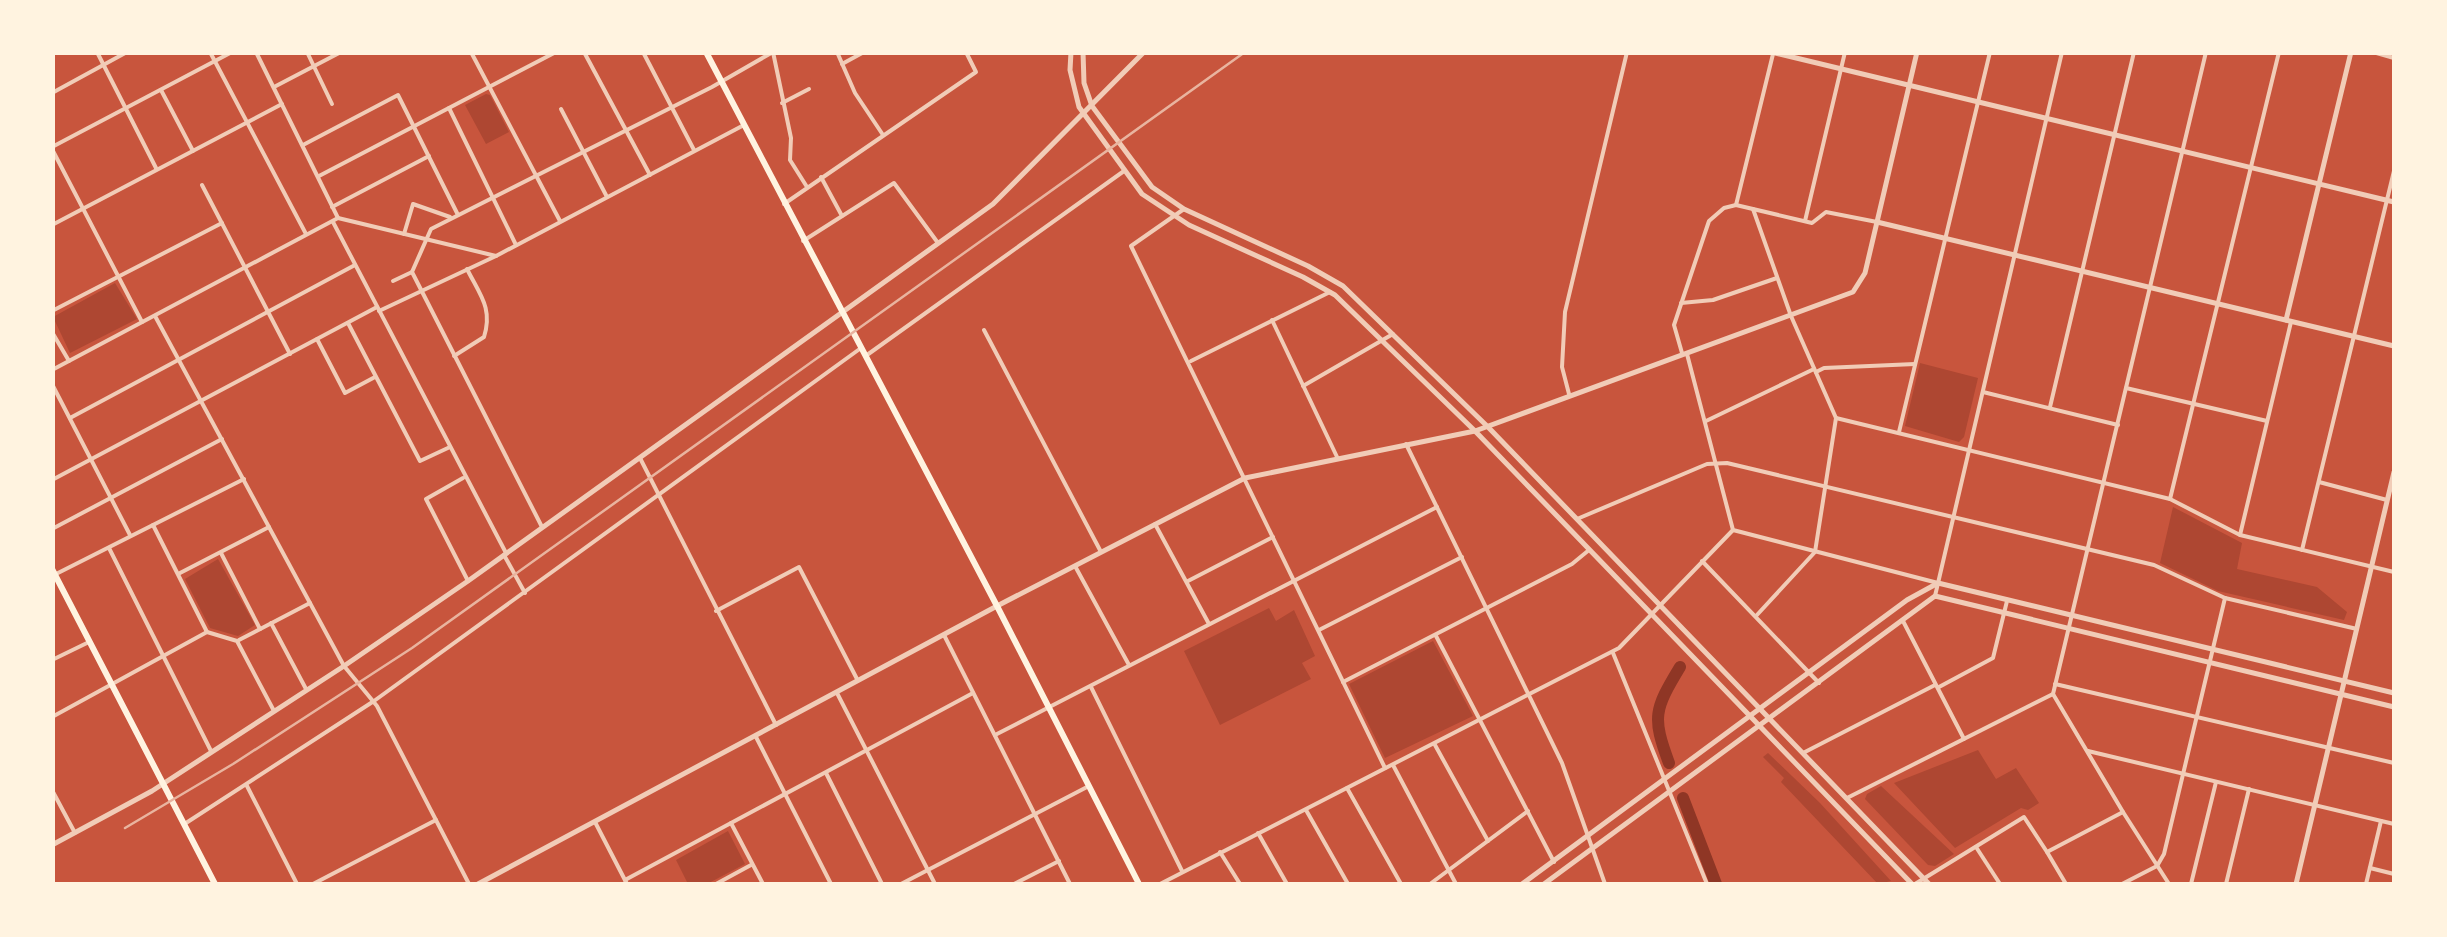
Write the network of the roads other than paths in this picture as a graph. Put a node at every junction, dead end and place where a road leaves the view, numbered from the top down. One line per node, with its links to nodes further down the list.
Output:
1 (97, 52): 34 (street)
2 (127, 52): 34 (street)
3 (210, 52): 32 (street)
4 (232, 52): 32 (street)
5 (256, 52): 39 (street)
6 (306, 52): 35 (street)
7 (340, 52): 35 (street)
8 (484, 52): 30 (street)
9 (556, 52): 40 (street)
10 (584, 52): 58 (street)
11 (643, 52): 48 (street)
12 (706, 52): 37 (main road)
13 (837, 52): 33 (street)
14 (864, 52): 33 (street)
15 (966, 52): 59 (street)
16 (1071, 52): 53 (street)
17 (1083, 52): 49 (street)
18 (1144, 52): 49 (street)
19 (1628, 52): 152 (street)
20 (1845, 52): 36 (street)
21 (1918, 52): 38 (street)
22 (1990, 52): 44 (street)
23 (2062, 52): 54 (street)
24 (2134, 52): 60 (street)
25 (2206, 52): 65 (street)
26 (2278, 52): 68 (street)
27 (2351, 52): 76 (street)
28 (2373, 52): 31 (street)
29 (1772, 53): 36 (street); 83 (street)
30 (473, 55): 40 (street)
31 (2394, 58)
32 (214, 62): 42 (street); 55 (street)
33 (842, 64): 59 (street)
34 (104, 65): 43 (street); 51 (street)
35 (314, 67): 39 (street); 47 (street)
36 (1841, 70): 38 (street); 92 (street)
37 (721, 81): 45 (street); 48 (street); 57 (main road)
38 (1910, 86): 44 (street); 94 (street)
39 (274, 87): 46 (street)
40 (489, 87): 50 (street); 72 (street)
41 (808, 89): 45 (street)
42 (161, 90): 51 (street); 63 (street)
43 (52, 93)
44 (1978, 102): 54 (street); 99 (street)
45 (782, 103): 78 (street)
46 (282, 104): 55 (street); 61 (street)
47 (332, 104)
48 (670, 106): 58 (street); 66 (street)
49 (1092, 106): 53 (street); 86 (street)
50 (449, 108): 56 (street); 79 (street)
51 (125, 109): 62 (street); 69 (street)
52 (561, 109): 64 (street)
53 (1084, 114): 70 (street); 102 (street)
54 (2046, 118): 60 (street); 105 (street)
55 (247, 122): 63 (street); 98 (street)
56 (414, 125): 61 (street); 67 (street); 73 (street)
57 (744, 125): 66 (street); 82 (main road)
58 (627, 128): 64 (street); 74 (street)
59 (883, 135): 75 (street)
60 (2114, 135): 65 (street); 110 (street)
61 (303, 145): 73 (street)
62 (52, 148): 85 (street)
63 (193, 150): 69 (street)
64 (583, 150): 72 (street); 80 (street)
65 (2183, 151): 68 (street); 114 (street)
66 (695, 152): 74 (street)
67 (429, 156): 84 (street); 88 (street)
68 (2252, 168): 76 (street); 118 (street)
69 (157, 170): 85 (street)
70 (1124, 171): 90 (street); 140 (street)
71 (2394, 172): 81 (street)
72 (535, 174): 79 (street); 93 (street)
73 (319, 176): 84 (street)
74 (650, 176): 80 (street)
75 (821, 177): 78 (street); 89 (street)
76 (2319, 184): 81 (street); 126 (street)
77 (202, 185): 95 (street)
78 (807, 187): 82 (street)
79 (492, 197): 88 (street); 103 (street)
80 (606, 198): 93 (street)
81 (2391, 201): 132 (street)
82 (784, 204): 101 (main road)
83 (1736, 205): 87 (street); 117 (street)
84 (332, 207): 91 (street)
85 (84, 208): 96 (street); 111 (street)
86 (1184, 209): 90 (street); 131 (street)
87 (1753, 209): 92 (street); 112 (street)
88 (455, 216): 97 (street); 100 (street)
89 (842, 216): 101 (street); 102 (street)
90 (1171, 216): 116 (street); 143 (street)
91 (336, 220): 97 (street); 98 (street); 106 (street)
92 (1805, 221): 94 (street)
93 (561, 222): 103 (street)
94 (1877, 222): 99 (street); 124 (street)
95 (222, 223): 107 (street); 111 (street)
96 (52, 225)
97 (404, 234): 100 (street)
98 (307, 235): 107 (street)
99 (1945, 238): 105 (street); 144 (street)
100 (428, 239): 104 (street); 109 (street)
101 (803, 240): 122 (main road)
102 (938, 243): 122 (street)
103 (516, 245): 104 (street)
104 (496, 256): 108 (street)
105 (2015, 256): 110 (street); 151 (street)
106 (355, 265): 119 (street); 121 (street)
107 (246, 268): 121 (street); 123 (street)
108 (467, 269): 115 (street); 139 (street)
109 (412, 272): 113 (street); 115 (street)
110 (2082, 272): 114 (street); 155 (street)
111 (120, 276): 120 (street); 127 (street)
112 (1777, 278): 117 (street); 124 (street)
113 (392, 281)
114 (2150, 288): 118 (street); 150 (street)
115 (420, 291): 119 (street); 139 (street)
116 (1330, 292): 125 (street); 134 (street)
117 (1681, 303): 138 (street)
118 (2218, 304): 126 (street); 154 (street)
119 (378, 309): 128 (street); 166 (street)
120 (52, 311)
121 (268, 311): 137 (street); 141 (street)
122 (841, 314): 136 (main road); 169 (street)
123 (155, 316): 127 (street); 141 (street)
124 (1791, 316): 138 (street); 146 (street)
125 (1272, 320): 143 (street); 149 (street)
126 (2289, 321): 132 (street); 159 (street)
127 (142, 322): 142 (street)
128 (348, 322): 133 (street); 147 (street)
129 (984, 330): 200 (street)
130 (52, 332): 142 (street)
131 (1393, 334): 134 (street); 161 (street)
132 (2355, 337): 135 (street); 178 (street)
133 (317, 339): 137 (street); 147 (street)
134 (1382, 342): 149 (street); 162 (street)
135 (2394, 346)
136 (861, 348): 140 (main road); 180 (street)
137 (290, 354): 153 (street)
138 (1685, 355): 152 (street); 158 (street)
139 (454, 356): 190 (street)
140 (865, 356): 221 (main road)
141 (179, 360): 153 (street); 156 (street)
142 (69, 361): 145 (street)
143 (1190, 362): 174 (street)
144 (1915, 364): 146 (street); 163 (street)
145 (52, 370)
146 (1815, 370): 157 (street); 158 (street)
147 (376, 377): 166 (street)
148 (52, 384): 156 (street)
149 (1303, 386): 170 (street)
150 (2126, 388): 154 (street); 160 (street)
151 (1984, 392): 155 (street); 167 (street)
152 (1570, 397): 161 (street)
153 (201, 400): 164 (street); 168 (street)
154 (2194, 404): 159 (street); 182 (street)
155 (2050, 408): 160 (street)
156 (70, 418): 168 (street)
157 (1836, 418): 163 (street); 179 (street)
158 (1704, 422): 171 (street)
159 (2267, 422): 193 (street)
160 (2118, 424): 177 (street)
161 (1488, 427): 162 (street); 186 (street)
162 (1475, 431): 165 (street); 197 (street)
163 (1898, 433): 167 (street)
164 (222, 439): 175 (street); 181 (street)
165 (1406, 444): 170 (street); 184 (street)
166 (450, 447): 173 (street)
167 (1970, 450): 177 (street); 185 (street)
168 (91, 458): 176 (street); 181 (street)
169 (640, 458): 180 (street); 190 (street)
170 (1338, 459): 174 (street)
171 (1716, 463): 179 (street); 186 (street); 192 (street)
172 (2394, 472): 183 (street)
173 (465, 477): 203 (street); 212 (street)
174 (1245, 478): 187 (street); 195 (street)
175 (244, 479): 188 (street); 189 (street)
176 (52, 480)
177 (2104, 482): 182 (street); 198 (street)
178 (2319, 482): 183 (street); 199 (street)
179 (1826, 487): 185 (street); 201 (street)
180 (658, 493): 215 (street); 223 (street)
181 (111, 498): 191 (street); 194 (street)
182 (2170, 499): 193 (street)
183 (2388, 500): 207 (street)
184 (1437, 507): 204 (street); 211 (street)
185 (1954, 517): 198 (street); 214 (street)
186 (1577, 520): 220 (street)
187 (1155, 524): 200 (street); 213 (street)
188 (153, 525): 194 (street); 210 (street)
189 (270, 527): 202 (street); 219 (street)
190 (542, 527): 203 (street)
191 (52, 529)
192 (1733, 530): 201 (street); 205 (street)
193 (2240, 534): 199 (street)
194 (131, 536): 196 (street)
195 (1273, 537): 211 (street); 213 (street)
196 (109, 548): 208 (street); 242 (street)
197 (1589, 550): 222 (street); 225 (street)
198 (2087, 550): 217 (street); 227 (street)
199 (2302, 550): 207 (street)
200 (1101, 552): 206 (street)
201 (1816, 552): 214 (street); 226 (street)
202 (221, 553): 210 (street); 231 (street)
203 (505, 554): 212 (street); 215 (street)
204 (1462, 558): 222 (street); 234 (street)
205 (1702, 561): 220 (street); 226 (street)
206 (1075, 566): 221 (street); 245 (street)
207 (2372, 566): 209 (street); 233 (street)
208 (54, 572): 239 (main road)
209 (2394, 572)
210 (178, 574): 235 (street)
211 (1294, 580): 230 (street); 234 (street)
212 (468, 581): 246 (street)
213 (1186, 582): 230 (street)
214 (1938, 583): 216 (street); 218 (street); 247 (street)
215 (525, 594): 263 (street)
216 (1935, 596): 224 (street); 228 (street)
217 (2225, 598): 233 (street); 240 (street)
218 (2007, 601): 224 (street); 227 (street)
219 (310, 603): 229 (street); 246 (street)
220 (1660, 605): 225 (street); 265 (street)
221 (996, 606): 236 (street); 264 (main road)
222 (1487, 608): 237 (street); 260 (street)
223 (716, 612): 249 (street); 273 (street)
224 (2004, 613): 232 (street); 255 (street)
225 (1652, 614): 241 (street); 268 (street)
226 (1756, 616): 247 (street)
227 (2072, 616): 232 (street); 240 (street)
228 (1903, 621): 251 (street); 255 (street)
229 (271, 623): 231 (street); 256 (street)
230 (1209, 624): 245 (street)
231 (260, 629): 238 (street)
232 (2068, 629): 244 (street); 253 (street)
233 (2357, 629): 248 (street)
234 (1318, 631): 250 (street)
235 (208, 632): 238 (street); 242 (street)
236 (944, 634): 249 (street); 259 (street)
237 (1435, 635): 250 (street); 272 (street)
238 (238, 641): 267 (street)
239 (89, 642): 243 (street); 252 (main road)
240 (2213, 650): 244 (street); 248 (street)
241 (1613, 651): 260 (street); 289 (street)
242 (163, 655): 252 (street); 282 (street)
243 (52, 660)
244 (2210, 663): 262 (street); 271 (street)
245 (1129, 665): 254 (street)
246 (344, 666): 256 (street); 263 (street)
247 (1810, 672): 251 (street); 265 (street)
248 (2345, 680): 258 (street); 262 (street)
249 (858, 681): 257 (street)
250 (1343, 682): 286 (street)
251 (1819, 683): 270 (street)
252 (113, 684): 269 (street); 291 (main road)
253 (2055, 684): 261 (street); 271 (street)
254 (1090, 686): 264 (street); 326 (street)
255 (1936, 686): 277 (street); 283 (street)
256 (306, 690): 267 (street)
257 (837, 692): 273 (street); 280 (street)
258 (2394, 692)
259 (973, 694): 276 (street); 280 (street)
260 (1528, 694): 272 (street); 313 (street)
261 (2053, 694): 277 (street); 281 (street)
262 (2341, 695): 266 (street); 279 (street)
263 (374, 701): 292 (street); 305 (street)
264 (1049, 707): 276 (street); 293 (main road)
265 (1762, 708): 268 (street); 270 (street)
266 (2394, 708)
267 (274, 711): 282 (street)
268 (1750, 716): 274 (street); 289 (street)
269 (52, 717)
270 (1771, 718): 274 (street); 283 (street)
271 (2196, 718): 279 (street); 288 (street)
272 (1479, 719): 278 (street); 302 (street)
273 (776, 725): 275 (street)
274 (1759, 726): 297 (street); 358 (street)
275 (755, 736): 298 (street); 306 (street)
276 (995, 736): 304 (street)
277 (1964, 738): 299 (street)
278 (1434, 743): 285 (street); 314 (street)
279 (2329, 747): 284 (street); 300 (street)
280 (867, 750): 287 (street); 325 (street)
281 (2085, 750): 288 (street); 303 (street)
282 (211, 751): 291 (street)
283 (1803, 753): 299 (street)
284 (2394, 763)
285 (1392, 764): 286 (street); 327 (street)
286 (1385, 768): 294 (street)
287 (825, 772): 298 (street); 341 (street)
288 (2183, 774): 290 (street); 323 (street)
289 (1666, 780): 297 (street); 313 (street)
290 (2216, 782): 295 (street); 363 (street)
291 (162, 783): 309 (main road); 311 (street)
292 (246, 785): 309 (street); 334 (street)
293 (1089, 786): 304 (street); 346 (main road)
294 (1347, 788): 301 (street); 351 (street)
295 (2249, 789): 300 (street); 364 (street)
296 (52, 790): 311 (street)
297 (1671, 791): 317 (street); 357 (street)
298 (785, 794): 308 (street); 340 (street)
299 (1846, 798): 330 (street)
300 (2315, 805): 307 (street); 365 (street)
301 (1305, 808): 312 (street); 350 (street)
302 (1528, 811): 314 (street); 321 (street)
303 (2123, 812): 319 (street); 323 (street)
304 (1035, 814): 320 (street); 325 (street)
305 (436, 820): 335 (street); 336 (street)
306 (594, 821): 329 (street); 337 (street)
307 (2381, 821): 310 (street); 324 (street)
308 (731, 823): 322 (street); 329 (street)
309 (184, 824): 333 (main road)
310 (2394, 824)
311 (75, 833): 315 (street)
312 (1258, 833): 318 (street); 349 (street)
313 (1588, 836): 317 (street); 321 (street)
314 (1488, 841): 327 (street)
315 (52, 845)
316 (1976, 846): 319 (street); 330 (street); 359 (street)
317 (1592, 849): 355 (street); 356 (street)
318 (1220, 852): 326 (street); 348 (street)
319 (2047, 852): 360 (street)
320 (1059, 862): 344 (street); 345 (street)
321 (1554, 862): 354 (street)
322 (752, 864): 338 (street); 339 (street)
323 (2157, 866): 361 (street); 362 (street)
324 (2370, 868): 328 (street); 366 (street)
325 (928, 870): 342 (street); 343 (street)
326 (1182, 871): 347 (street)
327 (1449, 871): 352 (street); 353 (street)
328 (2394, 874)
329 (626, 882)
330 (1927, 882): 358 (street)
331 (98, 884): 332 (street)
332 (114, 884)
333 (214, 884)
334 (297, 884)
335 (313, 884)
336 (469, 884)
337 (478, 884)
338 (716, 884)
339 (762, 884)
340 (831, 884)
341 (882, 884)
342 (901, 884)
343 (935, 884)
344 (1014, 884)
345 (1070, 884)
346 (1139, 884)
347 (1160, 884)
348 (1240, 884)
349 (1287, 884)
350 (1348, 884)
351 (1400, 884)
352 (1430, 884)
353 (1456, 884)
354 (1522, 884)
355 (1544, 884)
356 (1605, 884)
357 (1705, 884)
358 (1914, 884)
359 (2000, 884)
360 (2066, 884)
361 (2122, 884)
362 (2169, 884)
363 (2191, 884)
364 (2226, 884)
365 (2296, 884)
366 (2366, 884)

